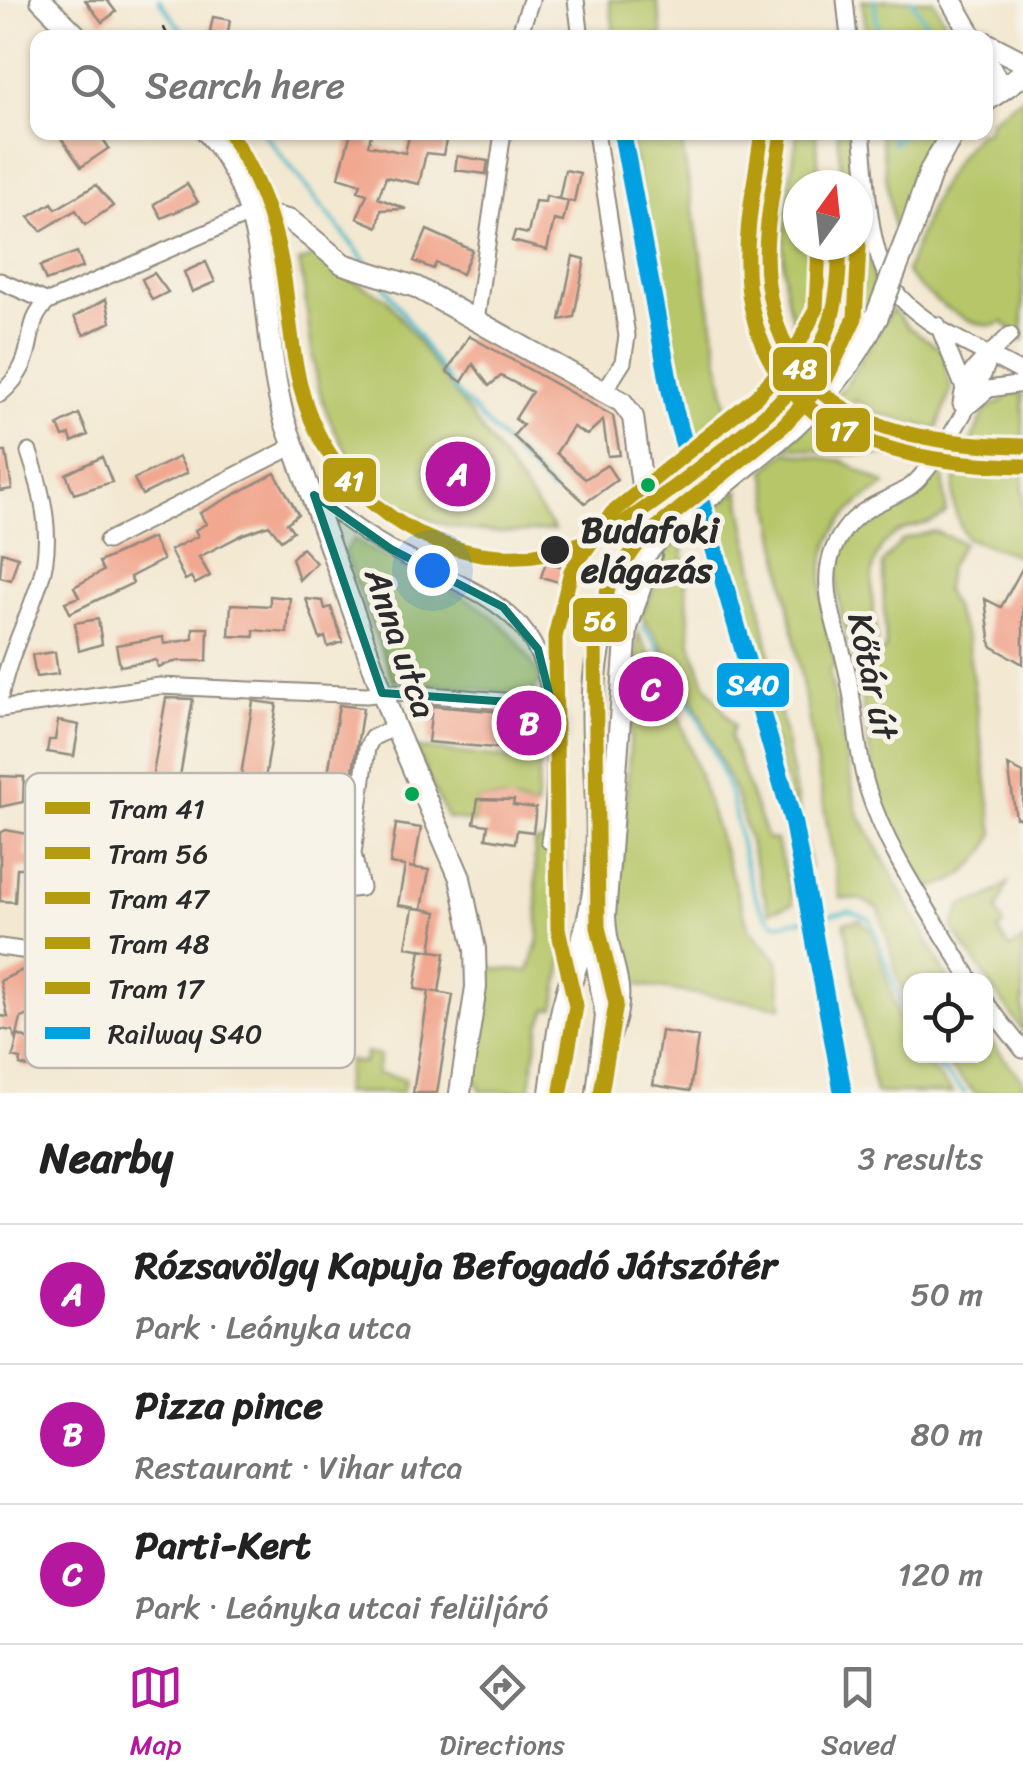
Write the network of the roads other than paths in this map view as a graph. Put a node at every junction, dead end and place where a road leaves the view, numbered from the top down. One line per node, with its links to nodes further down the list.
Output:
1 (41, 0): 6 (street)
2 (532, 0): 7 (street)
3 (576, 0): 8 (street)
4 (845, 0): 9 (street)
5 (951, 0): 10 (street)
6 (71, 30)
7 (521, 30)
8 (580, 30)
9 (848, 30)
10 (970, 30)
11 (993, 46): 12 (street)
12 (1023, 62)
13 (1023, 74): 14 (main road)
14 (993, 94)
15 (213, 140): 20 (street, Anna utca)
16 (502, 140): 23 (street)
17 (597, 140): 30 (street)
18 (863, 140): 24 (street)
19 (948, 140): 46 (main road, bridge)
20 (254, 212): 22 (street); 23 (street); 33 (street, Anna utca)
21 (0, 281): 22 (street)
22 (48, 302): 31 (street)
23 (476, 321): 30 (street)
24 (938, 325): 26 (street); 29 (street, Kőtár út)
25 (1010, 335): 26 (street)
26 (990, 354): 27 (street); 29 (street); 32 (street, Kőtár út)
27 (1023, 373)
28 (1023, 384): 32 (street, Kőtár út)
29 (963, 386): 32 (street, Kőtár út)
30 (604, 392): 52 (street)
31 (0, 394)
32 (960, 414): 49 (street, Kőtár út)
33 (294, 446): 35 (street, Anna utca); 36 (street)
34 (29, 452): 38 (street)
35 (314, 494): 37 (street, Anna utca); 39 (street)
36 (107, 541)
37 (382, 693): 39 (street); 40 (street); 41 (street, Anna utca)
38 (0, 698)
39 (552, 705): 43 (street)
40 (0, 708)
41 (395, 727): 42 (street); 53 (street, Anna utca)
42 (355, 840)
43 (549, 841)
44 (355, 864): 45 (street)
45 (355, 889)
46 (592, 903): 52 (main road); 54 (main road)
47 (0, 947): 48 (street)
48 (25, 951)
49 (967, 973)
50 (993, 1012): 51 (street)
51 (1023, 1050)
52 (604, 1054): 55 (main road)
53 (460, 1093)
54 (551, 1093)
55 (598, 1093)

